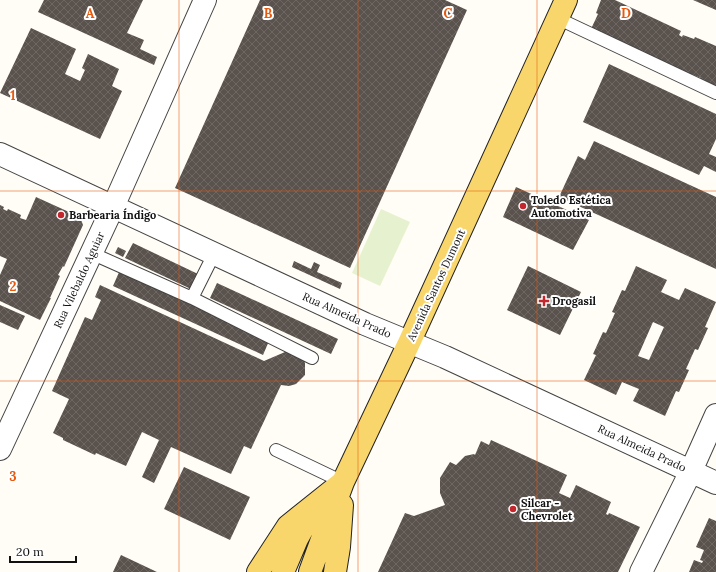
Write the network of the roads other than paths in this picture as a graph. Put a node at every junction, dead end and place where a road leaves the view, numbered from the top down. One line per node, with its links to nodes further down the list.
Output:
1 (205, 0): 5 (street, Rua Vilebaldo Aguiar)
2 (562, 9): 3 (lane); 9 (main road, Avenida Santos Dumont)
3 (716, 93)
4 (0, 154): 5 (street, Rua Almeida Prado)
5 (113, 207): 6 (street, Rua Vilebaldo Aguiar); 7 (street, Rua Almeida Prado)
6 (91, 253): 8 (lane); 12 (street, Rua Vilebaldo Aguiar)
7 (214, 254): 8 (lane); 9 (street, Rua Almeida Prado)
8 (192, 298): 10 (lane)
9 (409, 343): 14 (street, Rua Almeida Prado); 15 (main road, Avenida Santos Dumont)
10 (312, 358)
11 (716, 415): 14 (street)
12 (0, 449)
13 (276, 450): 15 (lane)
14 (691, 471): 16 (street, Rua Almeida Prado); 22 (street)
15 (343, 482): 17 (main road); 20 (main road, Avenida Santos Dumont); 21 (main road)
16 (716, 483)
17 (317, 502): 18 (main road); 19 (main road)
18 (258, 572)
19 (283, 572)
20 (310, 572)
21 (335, 572)
22 (641, 572)

